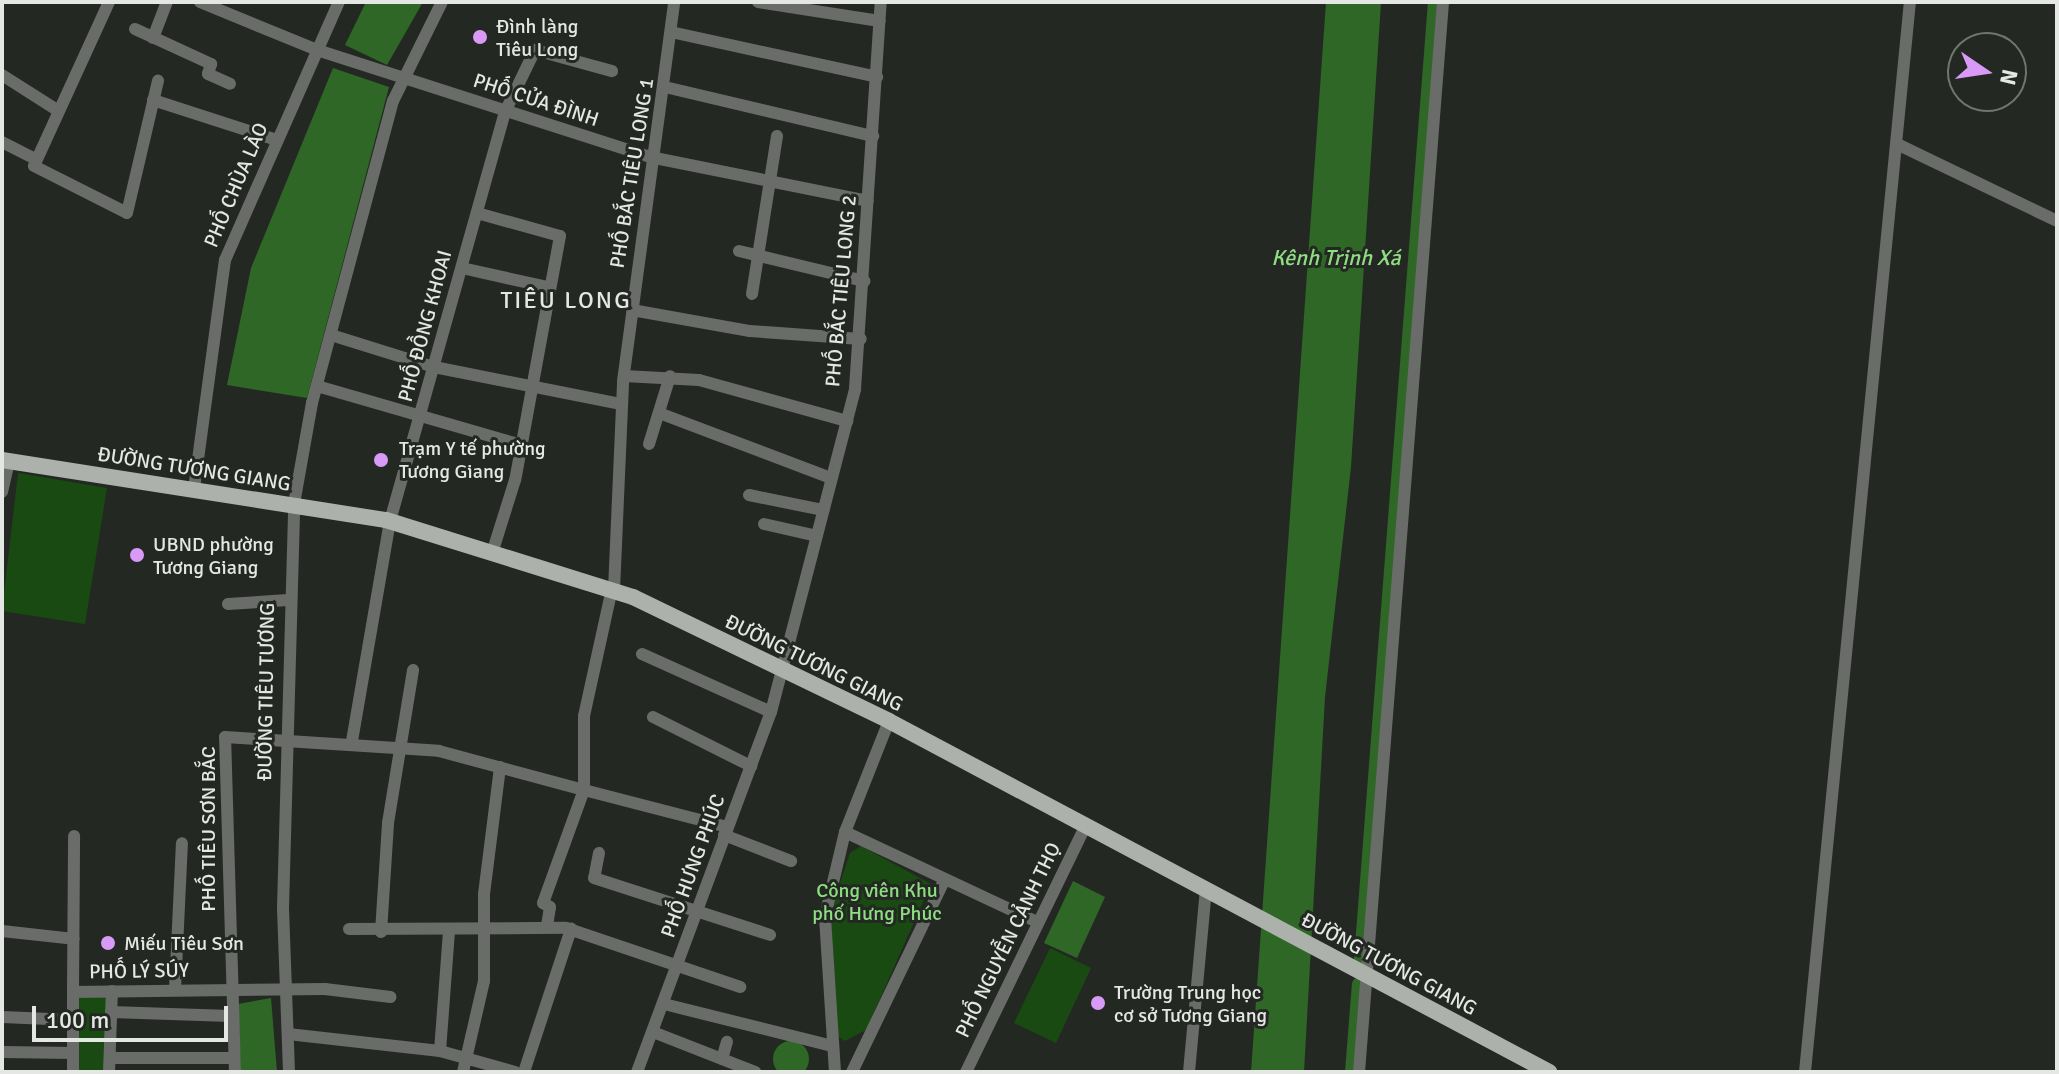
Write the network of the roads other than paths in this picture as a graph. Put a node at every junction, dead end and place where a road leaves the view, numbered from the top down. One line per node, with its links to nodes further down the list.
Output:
1 (109, 2): 24 (street)
2 (167, 2): 14 (street)
3 (200, 2): 15 (street, PHỐ CỬA ĐÌNH)
4 (339, 2): 15 (street, PHỐ CHÙA LÀO)
5 (442, 2): 18 (street, ĐƯỜNG TIÊU TƯƠNG)
6 (674, 2): 13 (street, PHỐ BẮC TIÊU LONG 1)
7 (758, 2): 11 (street)
8 (881, 2): 11 (street, PHỐ BẮC TIÊU LONG 2)
9 (1443, 2): 104 (street)
10 (1910, 2): 30 (street)
11 (880, 21): 19 (street, PHỐ BẮC TIÊU LONG 2)
12 (135, 29): 14 (street)
13 (671, 32): 19 (street); 22 (street, PHỐ BẮC TIÊU LONG 1)
14 (153, 38): 21 (street)
15 (317, 50): 18 (street, PHỐ CỬA ĐÌNH); 28 (street, PHỐ CHÙA LÀO)
16 (612, 71): 25 (street, PHỐ ĐỒNG KHOAI)
17 (2, 75): 24 (street)
18 (401, 75): 25 (street, PHỐ CỬA ĐÌNH); 44 (street, ĐƯỜNG TIÊU TƯƠNG)
19 (877, 77): 27 (street, PHỐ BẮC TIÊU LONG 2)
20 (158, 81): 23 (street)
21 (230, 84)
22 (665, 87): 27 (street); 31 (street, PHỐ BẮC TIÊU LONG 1)
23 (153, 100): 28 (street); 32 (street)
24 (57, 110): 32 (street)
25 (505, 112): 31 (street, PHỐ CỬA ĐÌNH); 35 (street, PHỐ ĐỒNG KHOAI)
26 (777, 136): 33 (street)
27 (873, 136): 34 (street, PHỐ BẮC TIÊU LONG 2)
28 (277, 140): 59 (street, PHỐ CHÙA LÀO)
29 (2, 142): 32 (street)
30 (1897, 144): 36 (street); 143 (street)
31 (650, 157): 33 (street, PHỐ CỬA ĐÌNH); 43 (street, PHỐ BẮC TIÊU LONG 1)
32 (36, 159)
33 (768, 183): 34 (street, PHỐ CỬA ĐÌNH); 38 (street)
34 (868, 201): 40 (street, PHỐ BẮC TIÊU LONG 2)
35 (477, 213): 39 (street, PHỐ ĐỒNG KHOAI); 41 (street)
36 (2057, 221)
37 (739, 251): 38 (street)
38 (756, 255): 40 (street); 42 (street)
39 (462, 268): 41 (street); 46 (street, PHỐ ĐỒNG KHOAI)
40 (864, 281): 45 (street, PHỐ BẮC TIÊU LONG 2)
41 (547, 287): 50 (street)
42 (752, 294)
43 (632, 310): 45 (street); 47 (street, PHỐ BẮC TIÊU LONG 1)
44 (331, 335): 46 (street); 49 (street, ĐƯỜNG TIÊU TƯƠNG)
45 (861, 339): 54 (street, PHỐ BẮC TIÊU LONG 2)
46 (434, 367): 50 (street); 53 (street, PHỐ ĐỒNG KHOAI)
47 (624, 376): 48 (street); 51 (street, PHỐ BẮC TIÊU LONG 1)
48 (670, 376): 52 (street); 54 (street)
49 (317, 386): 53 (street); 62 (street, ĐƯỜNG TIÊU TƯƠNG)
50 (534, 390): 51 (street); 56 (street)
51 (621, 404): 68 (street, PHỐ BẮC TIÊU LONG 1)
52 (659, 413): 55 (street); 58 (street)
53 (420, 419): 56 (street); 64 (street, PHỐ ĐỒNG KHOAI)
54 (847, 421): 58 (street, PHỐ BẮC TIÊU LONG 2)
55 (649, 444)
56 (522, 445): 67 (street)
57 (5, 460): 59 (main road, ĐƯỜNG TƯƠNG GIANG); 60 (street)
58 (831, 478): 63 (street, PHỐ BẮC TIÊU LONG 2)
59 (194, 489): 62 (main road, ĐƯỜNG TƯƠNG GIANG)
60 (2, 492)
61 (749, 495): 63 (street)
62 (294, 504): 64 (main road, ĐƯỜNG TƯƠNG GIANG); 69 (street, ĐƯỜNG TIÊU TƯƠNG)
63 (823, 510): 66 (street, PHỐ BẮC TIÊU LONG 2)
64 (390, 521): 67 (main road, ĐƯỜNG TƯƠNG GIANG); 78 (street, PHỐ ĐỒNG KHOAI)
65 (764, 524): 66 (street)
66 (817, 536): 73 (street, PHỐ BẮC TIÊU LONG 2)
67 (493, 550): 68 (main road, ĐƯỜNG TƯƠNG GIANG)
68 (613, 590): 73 (main road, ĐƯỜNG TƯƠNG GIANG); 82 (street, PHỐ BẮC TIÊU LONG 1)
69 (288, 600): 70 (street); 77 (street, ĐƯỜNG TIÊU TƯƠNG)
70 (228, 604)
71 (642, 654): 74 (street)
72 (413, 670): 79 (street)
73 (783, 671): 74 (street, PHỐ HƯNG PHÚC); 76 (main road, ĐƯỜNG TƯƠNG GIANG)
74 (771, 712): 80 (street, PHỐ HƯNG PHÚC)
75 (653, 717): 80 (street)
76 (889, 721): 83 (main road, ĐƯỜNG TƯƠNG GIANG); 85 (street)
77 (285, 739): 78 (street); 106 (street, PHỐ TIÊU SƠN BẮC); 109 (street, ĐƯỜNG TIÊU TƯƠNG)
78 (352, 741): 79 (street)
79 (399, 746): 81 (street); 100 (street)
80 (751, 766): 84 (street, PHỐ HƯNG PHÚC)
81 (500, 767): 82 (street); 96 (street)
82 (584, 790): 84 (street); 94 (street, PHỐ BẮC TIÊU LONG 1)
83 (1086, 825): 91 (main road, ĐƯỜNG TƯƠNG GIANG); 93 (street, PHỐ NGUYỄN CẢNH THỌ)
84 (725, 831): 89 (street); 92 (street, PHỐ HƯNG PHÚC)
85 (845, 832): 90 (street); 120 (street)
86 (74, 836): 102 (street)
87 (182, 843): 107 (street)
88 (599, 853): 92 (street)
89 (791, 861)
90 (945, 879): 93 (street); 138 (street)
91 (1206, 889): 104 (main road, ĐƯỜNG TƯƠNG GIANG); 140 (street)
92 (700, 912): 101 (street); 103 (street, PHỐ HƯNG PHÚC)
93 (1037, 922): 139 (street, PHỐ NGUYỄN CẢNH THỌ)
94 (547, 926): 96 (street); 97 (street)
95 (349, 929): 100 (street)
96 (481, 929): 99 (street); 124 (street)
97 (571, 929): 103 (street); 134 (street)
98 (2, 931): 102 (street)
99 (449, 931): 100 (street); 121 (street)
100 (381, 932)
101 (770, 935)
102 (74, 939): 110 (street)
103 (679, 965): 105 (street); 112 (street, PHỐ HƯNG PHÚC)
104 (1366, 974): 141 (street); 142 (main road, ĐƯỜNG TƯƠNG GIANG)
105 (740, 987)
106 (229, 989): 107 (street, PHỐ LÝ SÚY); 109 (street, PHỐ LÝ SÚY); 114 (street, PHỐ TIÊU SƠN BẮC)
107 (175, 990): 108 (street, PHỐ LÝ SÚY)
108 (112, 991): 110 (street, PHỐ LÝ SÚY); 113 (street)
109 (285, 991): 111 (street, PHỐ LÝ SÚY); 118 (street, ĐƯỜNG TIÊU TƯƠNG)
110 (73, 992): 116 (street, PHỐ LÝ SÚY)
111 (391, 997)
112 (664, 1004): 117 (street, PHỐ HƯNG PHÚC); 120 (street)
113 (111, 1012): 114 (street); 125 (street)
114 (230, 1016): 126 (street, PHỐ TIÊU SƠN BẮC)
115 (2, 1017): 116 (street)
116 (73, 1020): 123 (street, PHỐ LÝ SÚY)
117 (653, 1032): 127 (street); 135 (street, PHỐ HƯNG PHÚC)
118 (288, 1034): 121 (street); 131 (street, ĐƯỜNG TIÊU TƯƠNG)
119 (727, 1042): 127 (street)
120 (833, 1046): 137 (street)
121 (440, 1051): 124 (street)
122 (2, 1052): 123 (street)
123 (73, 1053): 128 (street, PHỐ LÝ SÚY)
124 (466, 1057): 132 (street); 133 (street)
125 (110, 1058): 126 (street); 129 (street)
126 (234, 1058): 130 (street, PHỐ TIÊU SƠN BẮC)
127 (722, 1059): 136 (street)
128 (73, 1072)
129 (109, 1072)
130 (235, 1072)
131 (289, 1072)
132 (463, 1072)
133 (515, 1072)
134 (524, 1072)
135 (637, 1072)
136 (755, 1072)
137 (835, 1072)
138 (852, 1072)
139 (966, 1072)
140 (1189, 1072)
141 (1359, 1072)
142 (1549, 1072)
143 (1805, 1072)

